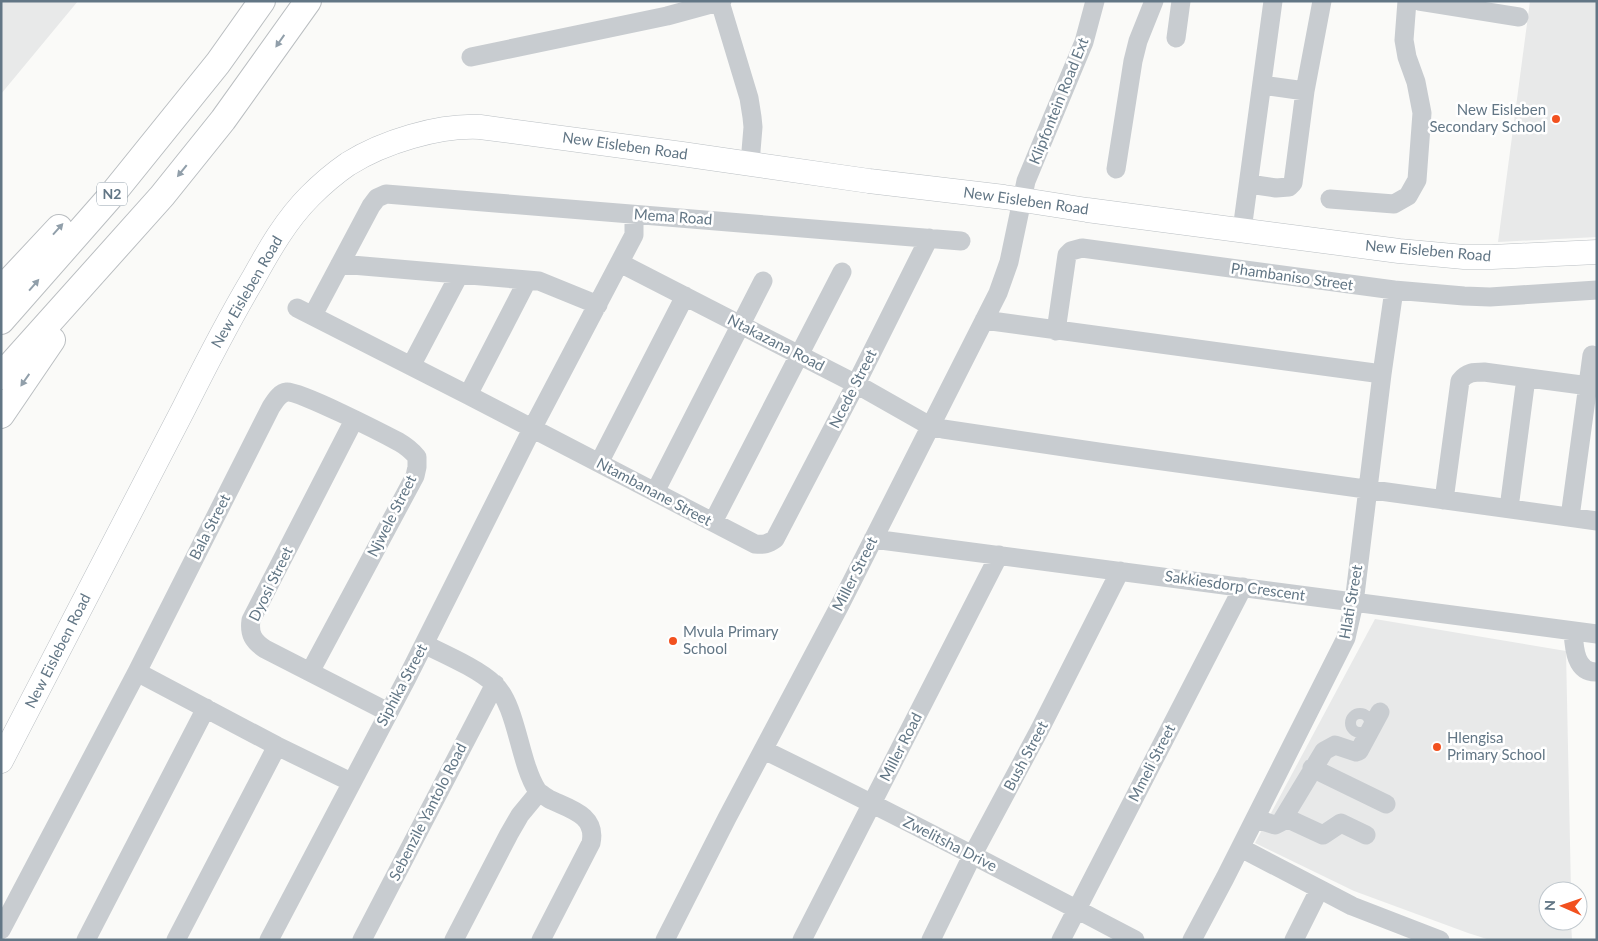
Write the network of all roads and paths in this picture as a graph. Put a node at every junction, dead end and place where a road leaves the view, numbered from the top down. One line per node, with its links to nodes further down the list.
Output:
1 (262, 1): 14 (highway, N2)
2 (308, 1): 23 (highway, N2, one-way to 23)
3 (1095, 1): 21 (street, Klipfontein Road Ext)
4 (1154, 1): 18 (street)
5 (1181, 1): 12 (street)
6 (1273, 1): 15 (street)
7 (1322, 1): 16 (street)
8 (1408, 1): 20 (street)
9 (1419, 1): 11 (street)
10 (721, 2): 13 (street); 17 (street)
11 (1519, 17)
12 (1176, 38)
13 (471, 58)
14 (218, 63): 34 (highway, one-way to 14); 40 (highway, N2, one-way to 14)
15 (1262, 85): 16 (street); 19 (street)
16 (1305, 91): 19 (street)
17 (750, 164): 21 (main road, New Eisleben Road); 83 (main road, New Eisleben Road)
18 (1116, 169)
19 (1249, 184): 24 (street)
20 (1330, 199)
21 (1021, 200): 24 (main road, New Eisleben Road); 39 (street, Miller Street)
22 (634, 214): 25 (street, Mema Road); 28 (street, Siphika Street); 29 (street, Mema Road)
23 (135, 226): 47 (highway, N2); 53 (highway, one-way to 53)
24 (1242, 230): 27 (main road, New Eisleben Road)
25 (929, 238): 26 (street, Mema Road); 49 (street, Ncede Street)
26 (960, 241)
27 (1597, 252)
28 (620, 263): 37 (street, Ntakazana Road); 38 (street, Siphika Street)
29 (340, 264): 31 (street); 45 (street, Ntambanane Street)
30 (842, 272): 43 (street)
31 (459, 274): 32 (street); 45 (street)
32 (527, 281): 38 (street); 52 (street)
33 (763, 281): 41 (street)
34 (1, 290)
35 (1394, 290): 36 (street, Phambaniso Street); 42 (street, Phambaniso Street); 46 (street, Hlati Street)
36 (1597, 290)
37 (685, 296): 41 (street, Ntakazana Road); 57 (street)
38 (598, 304): 56 (street, Siphika Street)
39 (984, 320): 42 (street); 55 (street, Miller Street)
40 (1, 321)
41 (740, 325): 43 (street, Ntakazana Road); 59 (street)
42 (1056, 331): 46 (street)
43 (798, 355): 49 (street, Ntakazana Road); 64 (street)
44 (1592, 355): 50 (street)
45 (411, 366): 52 (street, Ntambanane Street)
46 (1382, 374): 58 (street, Hlati Street)
47 (1, 376)
48 (1526, 378): 50 (street); 60 (street); 61 (street)
49 (856, 384): 55 (street, Ntakazana Road); 65 (street, Ncede Street)
50 (1592, 386): 62 (street)
51 (293, 392): 54 (street, Njwele Street); 74 (street, Bala Street)
52 (468, 395): 56 (street, Ntambanane Street)
53 (1, 415)
54 (354, 420): 75 (street, Dyosi Street); 75 (street, Njwele Street)
55 (930, 426): 58 (street); 66 (street, Miller Street)
56 (532, 429): 57 (street, Ntambanane Street); 73 (street, Siphika Street)
57 (599, 463): 59 (street, Ntambanane Street)
58 (1368, 489): 60 (street); 70 (street, Hlati Street)
59 (655, 492): 64 (street, Ntambanane Street)
60 (1444, 500): 61 (street)
61 (1509, 508): 62 (street)
62 (1570, 517): 63 (street)
63 (1597, 521)
64 (713, 522): 65 (street, Ntambanane Street)
65 (775, 539)
66 (873, 539): 67 (street, Sakkiesdorp Crescent); 82 (street, Miller Street)
67 (999, 555): 68 (street, Sakkiesdorp Crescent); 87 (street, Miller Road)
68 (1120, 571): 69 (street, Sakkiesdorp Crescent); 93 (street, Bush Street)
69 (1243, 587): 70 (street, Sakkiesdorp Crescent); 95 (street, Mmeli Street)
70 (1354, 603): 71 (street, Sakkiesdorp Crescent); 90 (street, Hlati Street)
71 (1573, 631): 72 (street, Sakkiesdorp Crescent); 76 (street)
72 (1597, 634)
73 (424, 644): 77 (street); 79 (street, Siphika Street)
74 (137, 672): 78 (street); 96 (street, Bala Street)
75 (310, 672): 79 (street, Dyosi Street)
76 (1597, 672)
77 (494, 684): 86 (street); 100 (street, Sebenzile Yantolo Road)
78 (206, 708): 81 (street); 98 (street)
79 (388, 712): 85 (street, Siphika Street)
80 (1380, 712): 84 (street)
81 (277, 746): 85 (street); 99 (street)
82 (764, 750): 87 (street, Zwelitsha Drive); 103 (street, Miller Street)
83 (1, 761)
84 (1312, 768): 88 (street); 89 (street)
85 (351, 782): 97 (street, Siphika Street)
86 (539, 792): 101 (street); 102 (street)
87 (872, 803): 93 (street, Zwelitsha Drive); 104 (street, Miller Road)
88 (1386, 804)
89 (1284, 817): 90 (street); 91 (street)
90 (1256, 819): 92 (street, Hlati Street)
91 (1366, 835)
92 (1241, 848): 94 (street); 108 (street, Hlati Street)
93 (972, 856): 95 (street, Zwelitsha Drive); 105 (street, Bush Street)
94 (1319, 890): 109 (street); 110 (street)
95 (1076, 910): 106 (street, Mmeli Street); 107 (street, Zwelitsha Drive)
96 (1, 930)
97 (272, 939)
98 (86, 940)
99 (176, 940)
100 (362, 940)
101 (454, 940)
102 (541, 940)
103 (665, 940)
104 (802, 940)
105 (931, 940)
106 (1061, 940)
107 (1135, 940)
108 (1192, 940)
109 (1294, 940)
110 (1440, 940)

